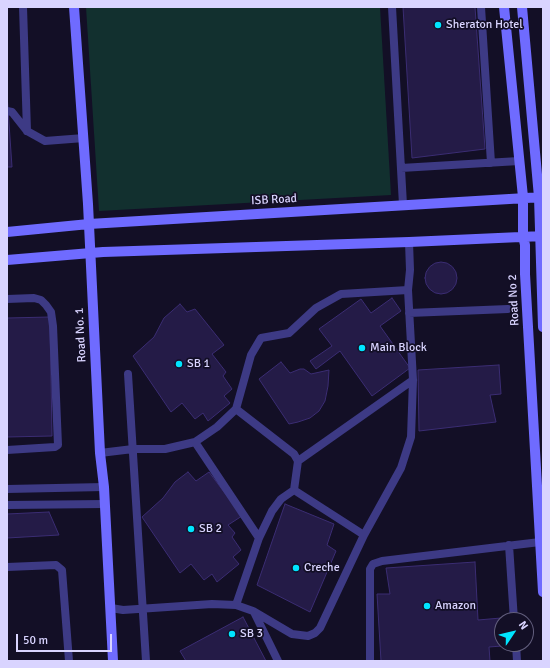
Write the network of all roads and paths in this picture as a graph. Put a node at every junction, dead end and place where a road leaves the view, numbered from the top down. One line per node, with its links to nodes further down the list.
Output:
1 (23, 7): 8 (lane)
2 (74, 7): 9 (street, Road No. 1)
3 (392, 7): 12 (lane)
4 (481, 7): 11 (lane)
5 (504, 7): 10 (street, Road No 2)
6 (522, 7): 14 (street)
7 (7, 111): 8 (lane)
8 (27, 131): 9 (lane)
9 (84, 138): 16 (street, Road No. 1)
10 (519, 161): 11 (lane); 13 (street, Road No 2)
11 (491, 163): 12 (lane)
12 (401, 168): 15 (lane)
13 (523, 197): 14 (street, ISB Road); 15 (street, ISB Road); 18 (street, Road No 2)
14 (541, 197): 19 (street)
15 (403, 205): 16 (street, ISB Road)
16 (89, 224): 17 (street, ISB Road); 21 (street, Road No. 1)
17 (7, 232)
18 (523, 236): 19 (street); 20 (street); 43 (street, Road No 2)
19 (541, 236): 27 (street)
20 (409, 242): 21 (street); 23 (lane)
21 (90, 253): 22 (street); 34 (street, Road No. 1)
22 (7, 260)
23 (408, 290): 26 (lane); 30 (lane)
24 (7, 299): 33 (lane)
25 (508, 309): 26 (lane)
26 (409, 313): 29 (lane)
27 (543, 327)
28 (128, 374): 32 (lane)
29 (413, 380): 35 (lane); 41 (lane)
30 (236, 409): 31 (lane); 35 (lane)
31 (195, 442): 32 (lane); 42 (lane)
32 (133, 449): 34 (lane); 49 (lane)
33 (7, 450)
34 (100, 453): 36 (street, Road No. 1)
35 (298, 461): 38 (lane)
36 (104, 487): 37 (lane); 39 (street, Road No. 1)
37 (7, 489)
38 (294, 490): 41 (lane); 42 (lane)
39 (104, 504): 40 (lane); 48 (street, Road No. 1)
40 (7, 505)
41 (364, 535): 50 (lane)
42 (259, 538): 47 (lane)
43 (540, 542): 44 (lane); 46 (street, Road No 2)
44 (509, 545): 51 (lane); 56 (lane)
45 (7, 566): 52 (lane)
46 (543, 592)
47 (236, 605): 49 (lane); 50 (lane)
48 (111, 608): 49 (lane); 53 (street, Road No. 1)
49 (142, 609): 54 (lane)
50 (253, 611): 55 (lane)
51 (513, 612)
52 (69, 661)
53 (113, 661)
54 (146, 661)
55 (278, 661)
56 (370, 661)

